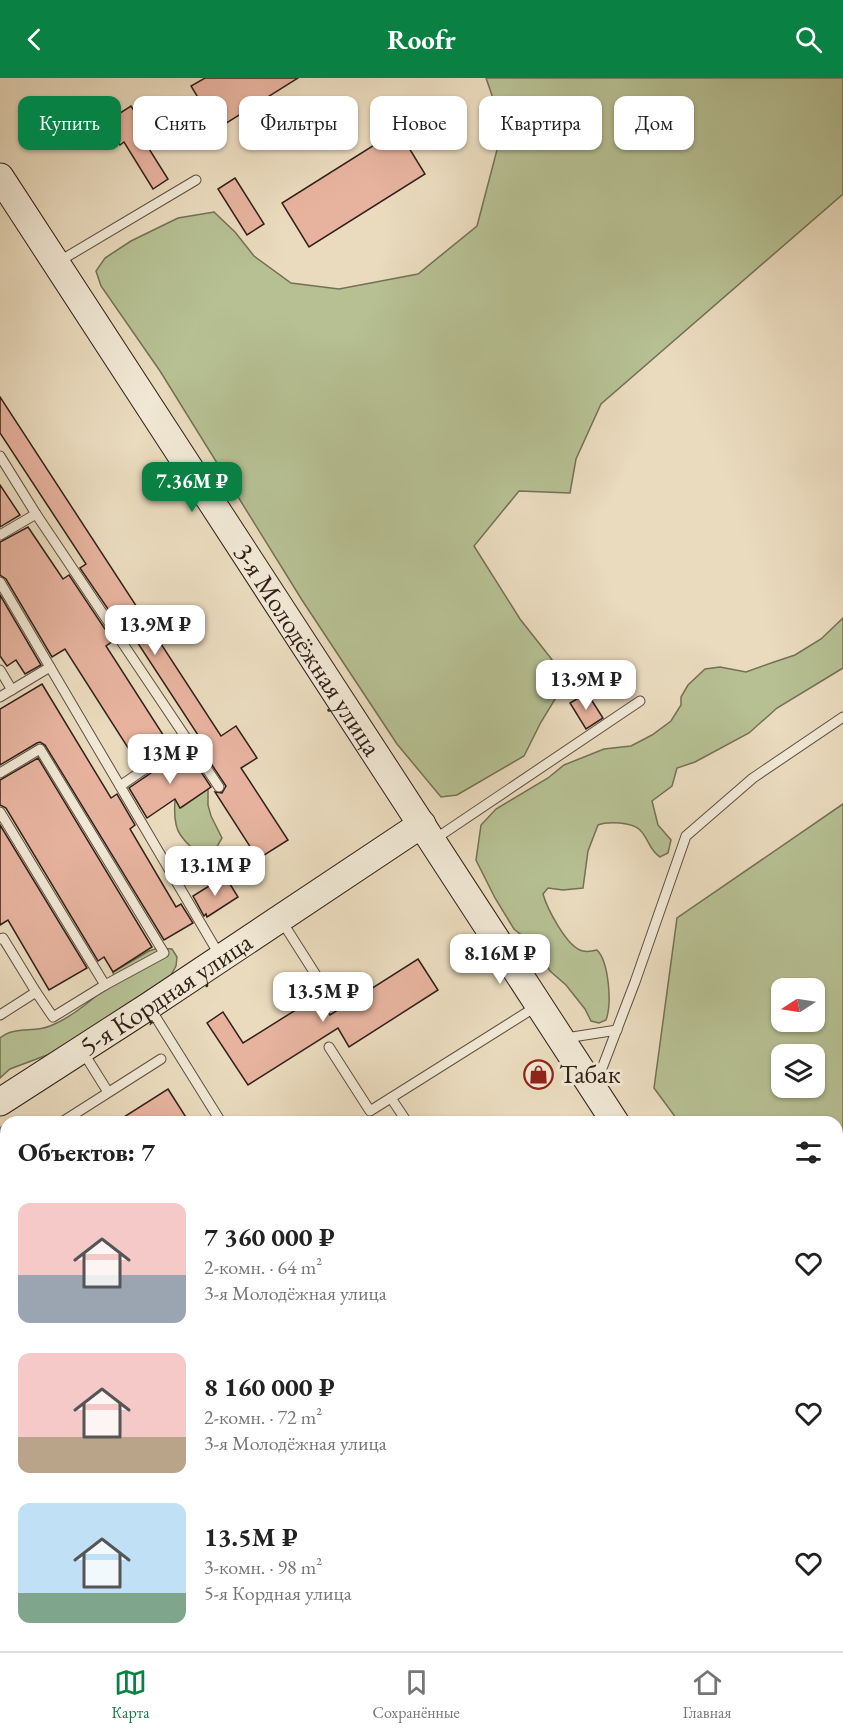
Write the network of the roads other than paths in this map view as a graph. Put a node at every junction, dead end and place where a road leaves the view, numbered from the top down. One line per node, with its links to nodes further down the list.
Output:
1 (0, 177): 3 (main road, 3-я Молодёжная улица)
2 (196, 180): 3 (lane)
3 (56, 264): 19 (main road, 3-я Молодёжная улица)
4 (0, 456): 5 (lane)
5 (36, 514): 6 (lane); 14 (lane)
6 (0, 535)
7 (0, 582): 8 (lane)
8 (50, 667): 10 (lane); 16 (lane)
9 (0, 669): 10 (lane)
10 (12, 690): 11 (lane)
11 (0, 697)
12 (640, 701): 19 (lane)
13 (843, 717): 29 (lane)
14 (188, 740): 16 (lane); 17 (lane)
15 (0, 773): 23 (lane)
16 (120, 786): 22 (lane)
17 (219, 787)
18 (0, 812): 23 (lane)
19 (427, 832): 20 (main road, 5-я Кордная улица); 26 (main road, 3-я Молодёжная улица)
20 (280, 919): 22 (main road, 5-я Кордная улица); 25 (lane)
21 (0, 939): 24 (lane)
22 (221, 958): 27 (main road, 5-я Кордная улица)
23 (105, 985): 24 (lane)
24 (36, 992): 28 (lane)
25 (328, 994)
26 (539, 1005): 30 (main road, 3-я Молодёжная улица); 36 (lane)
27 (149, 1006): 32 (main road, 5-я Кордная улица); 39 (lane)
28 (0, 1015)
29 (617, 1030): 30 (lane); 34 (lane)
30 (561, 1039): 34 (main road, 3-я Молодёжная улица)
31 (329, 1047): 36 (lane)
32 (82, 1050): 35 (lane); 37 (main road, 5-я Кордная улица)
33 (161, 1059): 35 (lane)
34 (594, 1089): 41 (main road, 3-я Молодёжная улица)
35 (108, 1092): 38 (lane)
36 (391, 1098): 40 (lane)
37 (0, 1102)
38 (71, 1116)
39 (216, 1116)
40 (403, 1116)
41 (611, 1116)

